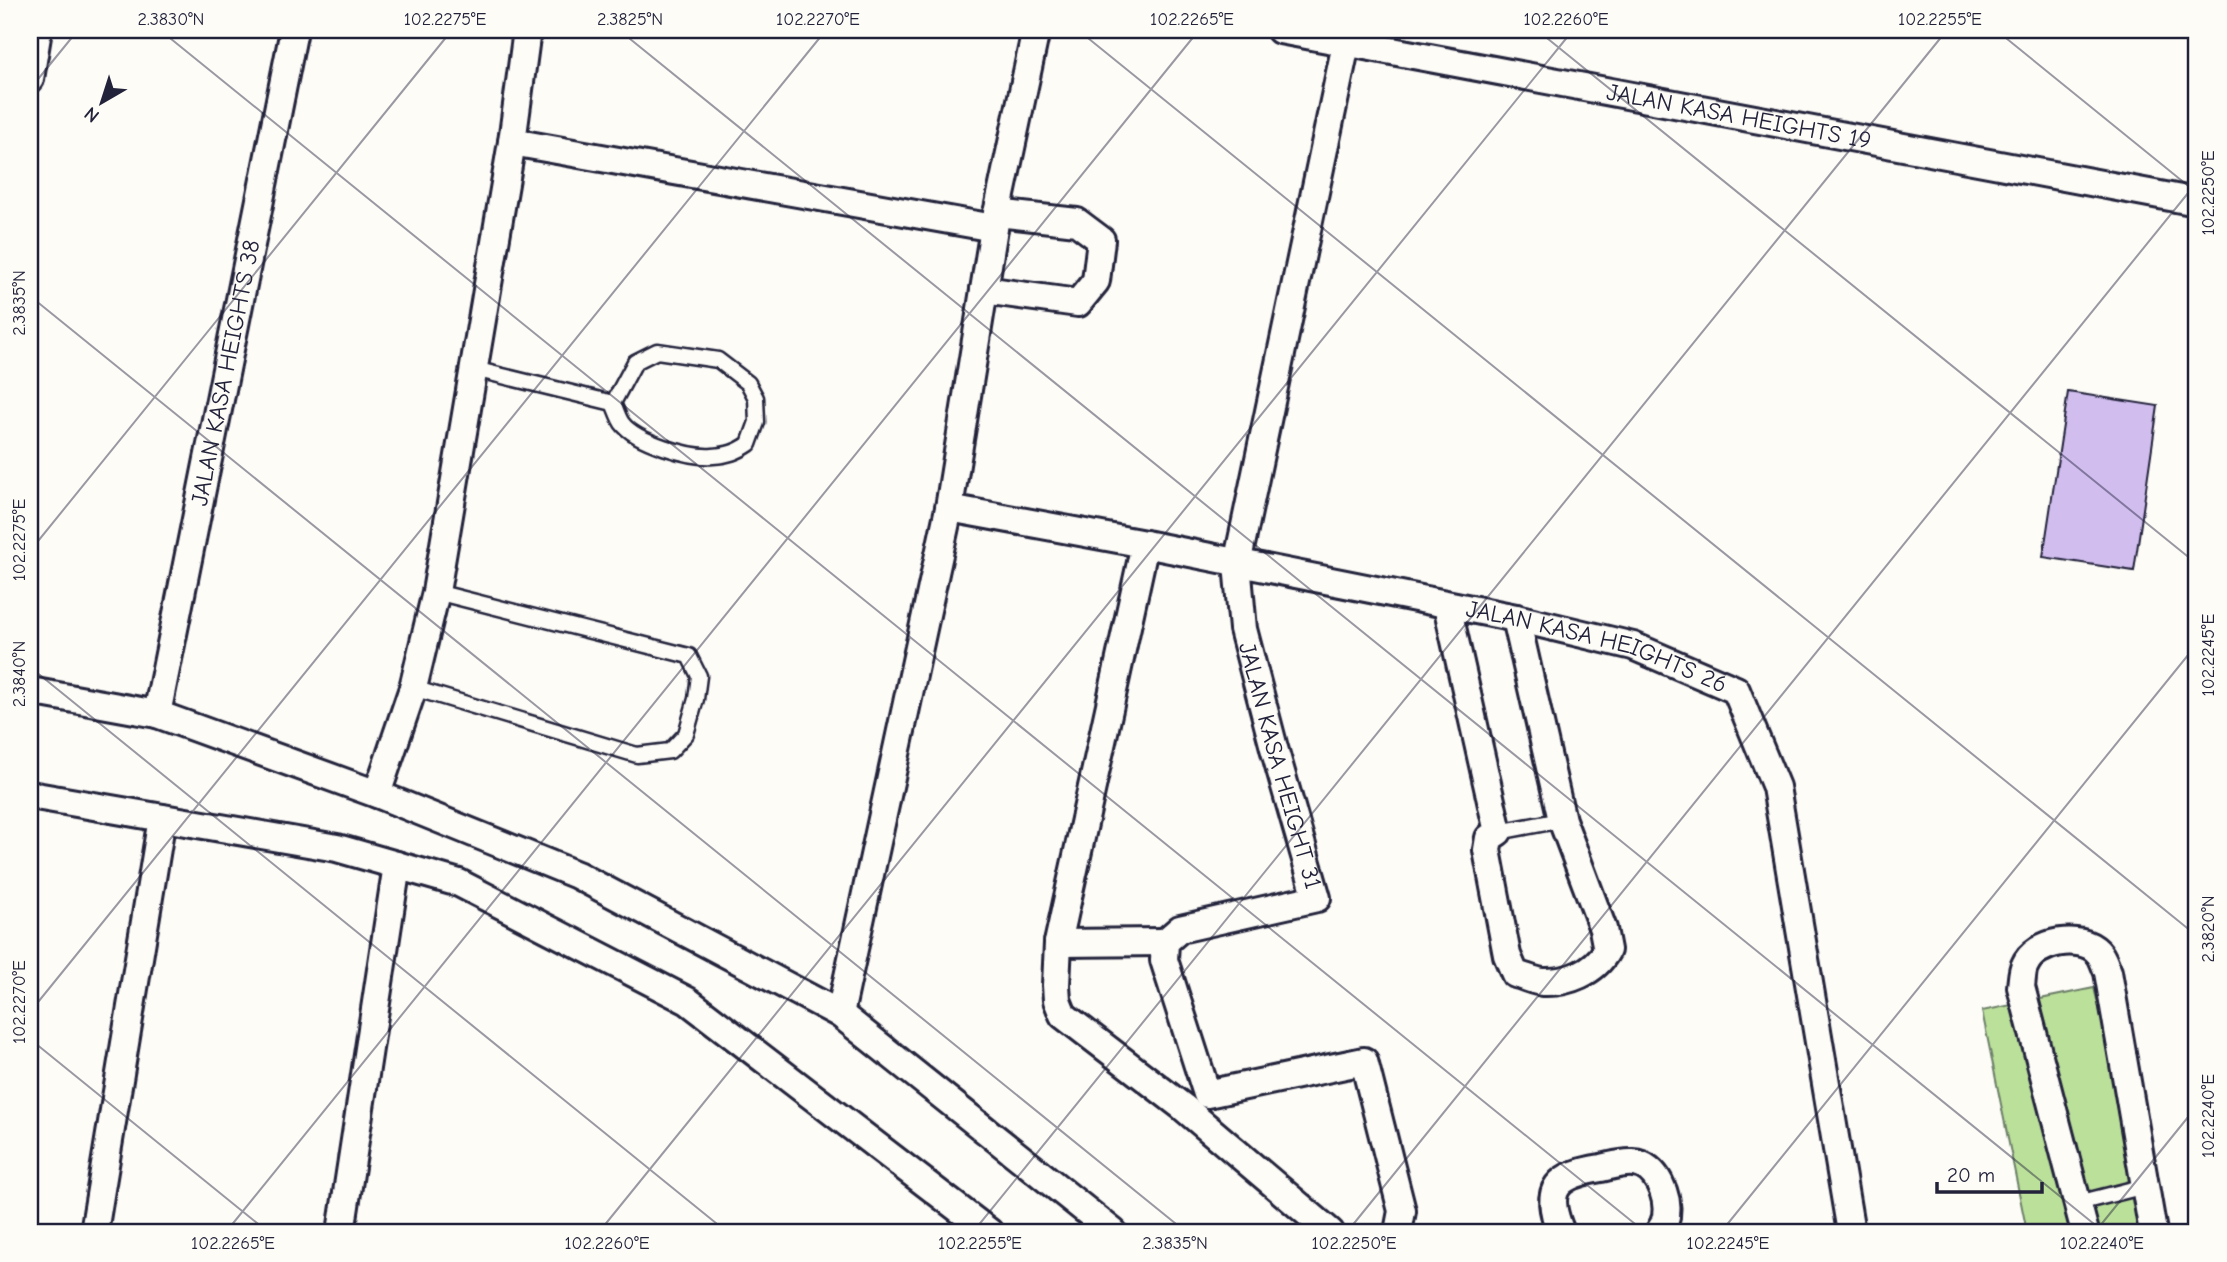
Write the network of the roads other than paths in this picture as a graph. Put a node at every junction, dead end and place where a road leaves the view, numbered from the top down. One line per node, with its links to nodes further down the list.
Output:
1 (38, 30): 7 (street)
2 (294, 30): 22 (street, JALAN KASA HEIGHTS 38)
3 (527, 30): 8 (street)
4 (1037, 30): 10 (street)
5 (1280, 30): 6 (street, JALAN KASA HEIGHTS 19)
6 (1346, 44): 9 (street, JALAN KASA HEIGHTS 19); 16 (street)
7 (30, 79)
8 (512, 142): 10 (street); 12 (street)
9 (2197, 202)
10 (996, 220): 11 (street); 11 (street)
11 (984, 290): 14 (street)
12 (474, 369): 13 (lane); 17 (street)
13 (613, 403): 13 (lane)
14 (949, 508): 15 (street, JALAN KASA HEIGHTS 26); 31 (street)
15 (1145, 544): 16 (street, JALAN KASA HEIGHTS 26); 29 (street)
16 (1237, 564): 18 (street, JALAN KASA HEIGHTS 26); 30 (street, JALAN KASA HEIGHT 31)
17 (436, 592): 20 (street); 20 (lane)
18 (1447, 605): 19 (street, JALAN KASA HEIGHTS 26); 27 (street)
19 (1516, 618): 26 (street); 44 (street, JALAN KASA HEIGHTS 26)
20 (414, 688): 23 (street)
21 (30, 691): 22 (street)
22 (157, 714): 23 (street)
23 (377, 794): 31 (street)
24 (30, 795): 25 (street)
25 (162, 818): 28 (street); 36 (street)
26 (1562, 820): 27 (lane); 27 (street)
27 (1498, 832)
28 (397, 865): 37 (street); 38 (street)
29 (1058, 943): 30 (street); 33 (street)
30 (1165, 943): 32 (street)
31 (840, 1014): 39 (street)
32 (1207, 1094): 33 (street); 41 (street)
33 (1183, 1107): 40 (street)
34 (2146, 1186): 35 (lane); 35 (street); 46 (street)
35 (2078, 1203): 45 (street)
36 (94, 1232)
37 (341, 1232)
38 (989, 1232)
39 (1114, 1232)
40 (1330, 1232)
41 (1398, 1232)
42 (1561, 1232): 43 (street)
43 (1659, 1232)
44 (1851, 1232)
45 (2085, 1232)
46 (2153, 1232)

